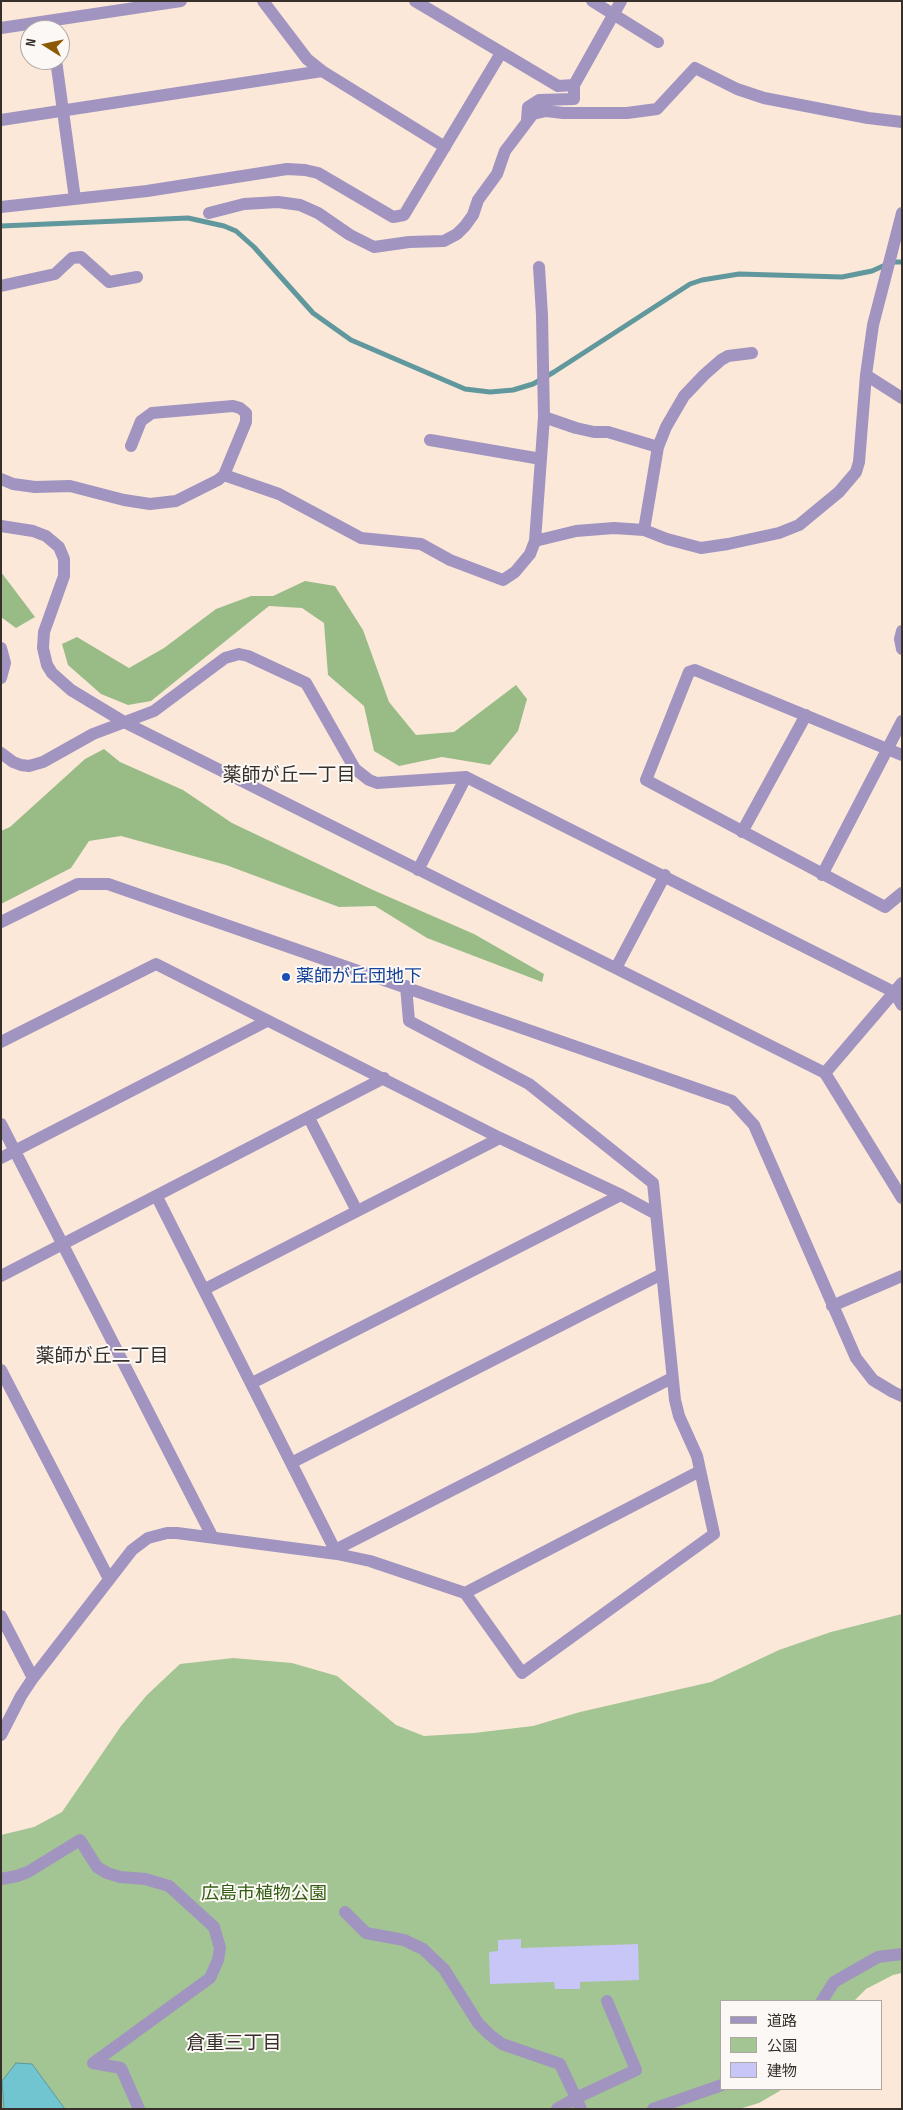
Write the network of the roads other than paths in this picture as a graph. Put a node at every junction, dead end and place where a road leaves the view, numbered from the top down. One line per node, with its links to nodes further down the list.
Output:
1 (181, 1): 7 (street)
2 (263, 1): 13 (street)
3 (415, 1): 11 (street)
4 (592, 1): 6 (street)
5 (621, 1): 6 (street)
6 (614, 14): 10 (street); 14 (street)
7 (70, 22)
8 (20, 27): 9 (street)
9 (1, 28)
10 (658, 42)
11 (501, 53): 14 (street); 19 (street)
12 (58, 70): 15 (street)
13 (322, 71): 15 (street); 19 (street)
14 (574, 85): 17 (street)
15 (64, 110): 16 (street); 20 (street)
16 (1, 120)
17 (527, 120): 18 (street); 22 (street)
18 (902, 122)
19 (445, 147): 20 (street)
20 (75, 199): 21 (street)
21 (1, 207)
22 (209, 213)
23 (902, 213): 24 (street)
24 (895, 253): 29 (street)
25 (539, 267): 31 (street)
26 (136, 277): 27 (street)
27 (1, 286)
28 (752, 353): 34 (street)
29 (866, 375): 30 (street); 39 (street)
30 (902, 398)
31 (544, 417): 34 (street); 35 (street)
32 (430, 440): 35 (street)
33 (131, 446): 36 (street)
34 (658, 447): 39 (street)
35 (541, 459): 40 (street)
36 (224, 475): 37 (street); 40 (street)
37 (1, 479)
38 (1, 526): 47 (street)
39 (644, 530): 40 (street)
40 (535, 541)
41 (902, 631): 43 (street)
42 (1, 648): 44 (street)
43 (902, 650)
44 (1, 678)
45 (806, 715): 48 (street); 52 (street); 52 (street)
46 (902, 721): 48 (street)
47 (124, 722): 49 (street); 51 (street); 53 (street)
48 (887, 749): 50 (street); 54 (street)
49 (1, 753)
50 (902, 755)
51 (466, 776): 53 (street); 55 (street)
52 (742, 832): 54 (street)
53 (418, 870): 58 (street)
54 (822, 874): 56 (street)
55 (665, 876): 58 (street); 60 (street)
56 (902, 893)
57 (1, 922): 59 (street)
58 (616, 968): 64 (street)
59 (406, 986): 75 (street); 81 (street)
60 (898, 988): 61 (street); 64 (street)
61 (902, 1005)
62 (267, 1020): 63 (street); 65 (street); 69 (street)
63 (1, 1042)
64 (825, 1073): 73 (street)
65 (384, 1078): 66 (street); 68 (street)
66 (309, 1118): 72 (street); 74 (street)
67 (1, 1124): 69 (street)
68 (500, 1138): 71 (street); 74 (street)
69 (15, 1151): 70 (street); 76 (street)
70 (1, 1158)
71 (621, 1195): 75 (street); 84 (street)
72 (158, 1196): 76 (street); 80 (street)
73 (902, 1198)
74 (357, 1211): 80 (street)
75 (656, 1214): 77 (street)
76 (64, 1244): 78 (street); 88 (street)
77 (662, 1274): 83 (street); 86 (street)
78 (1, 1276)
79 (902, 1276): 81 (street)
80 (205, 1289): 84 (street)
81 (832, 1306): 85 (street)
82 (1, 1370): 90 (street)
83 (672, 1378): 87 (street); 89 (street)
84 (252, 1383): 86 (street)
85 (902, 1396)
86 (292, 1462): 89 (street)
87 (700, 1472): 91 (street); 91 (street)
88 (212, 1536): 89 (street); 90 (street)
89 (336, 1552): 91 (street)
90 (109, 1579): 93 (street)
91 (465, 1593)
92 (1, 1616): 93 (street)
93 (33, 1678): 94 (street)
94 (1, 1735)
95 (1, 1879): 102 (street)
96 (345, 1912): 101 (street)
97 (902, 1954): 98 (street)
98 (823, 2000)
99 (607, 2001): 101 (street)
100 (720, 2086): 104 (street)
101 (578, 2104): 103 (street)
102 (139, 2109)
103 (557, 2109)
104 (653, 2109)

